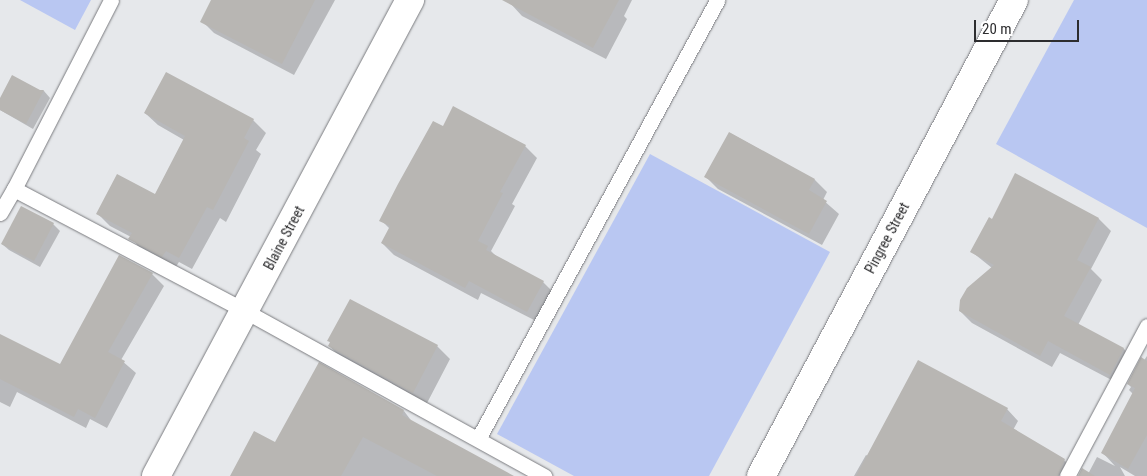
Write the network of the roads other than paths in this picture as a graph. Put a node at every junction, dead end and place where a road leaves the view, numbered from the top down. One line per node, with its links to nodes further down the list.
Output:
1 (111, 0): 5 (lane)
2 (410, 0): 7 (street, Blaine Street)
3 (717, 0): 9 (lane)
4 (1014, 0): 12 (street, Pingree Street)
5 (14, 189): 6 (lane); 7 (lane)
6 (0, 213)
7 (246, 310): 9 (lane); 10 (street, Blaine Street)
8 (1147, 326): 13 (lane)
9 (478, 439): 11 (lane)
10 (156, 476)
11 (544, 476)
12 (761, 476)
13 (1067, 476)

